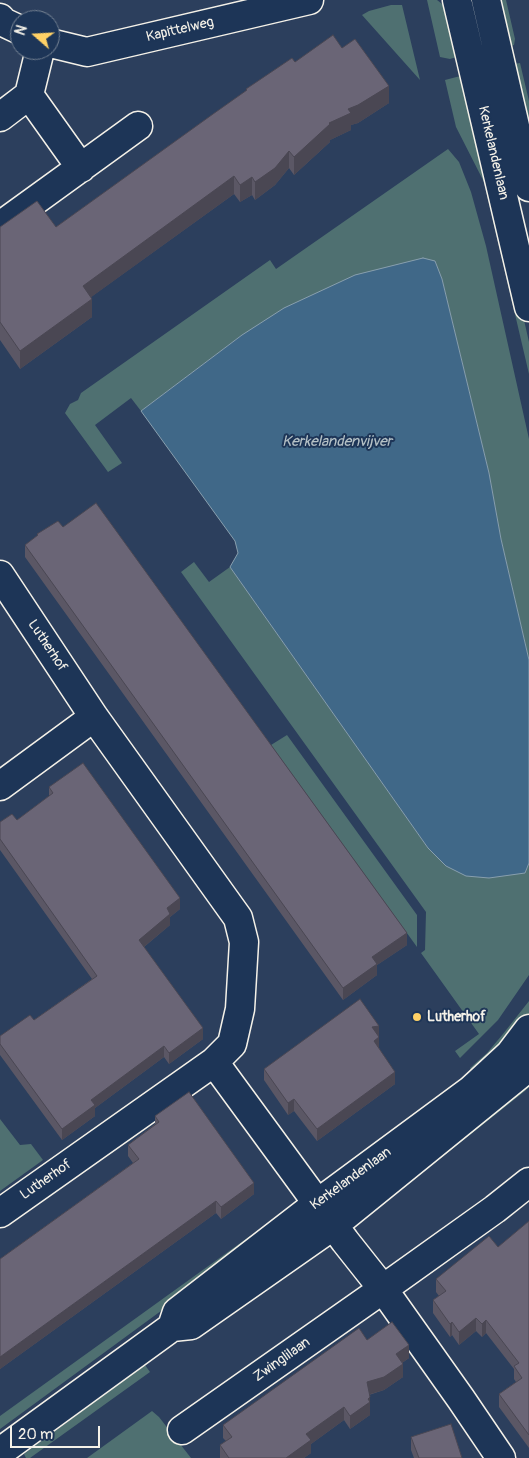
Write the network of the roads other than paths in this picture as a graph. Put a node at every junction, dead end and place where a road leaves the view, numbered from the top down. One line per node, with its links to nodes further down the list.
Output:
1 (310, 0): 4 (street, Kapittelweg)
2 (457, 0): 13 (street, Kerkelandenlaan)
3 (486, 0): 11 (street, Kerkelandenlaan)
4 (261, 5): 5 (street, Kapittelweg)
5 (60, 45)
6 (38, 60): 7 (street)
7 (29, 95): 8 (street); 10 (street)
8 (0, 117)
9 (138, 126): 10 (street)
10 (81, 168): 12 (street)
11 (529, 187)
12 (0, 226)
13 (529, 307)
14 (0, 575): 15 (street, Lutherhof)
15 (94, 716): 16 (street); 18 (street, Lutherhof)
16 (0, 786)
17 (529, 1029): 22 (street, Kerkelandenlaan)
18 (214, 1062): 21 (street, Lutherhof); 22 (street)
19 (529, 1064): 22 (street, Kerkelandenlaan)
20 (529, 1182): 23 (street, Zwinglilaan)
21 (0, 1213)
22 (328, 1216): 23 (street); 25 (street, Kerkelandenlaan)
23 (383, 1289): 24 (street, Zwinglilaan); 26 (street)
24 (182, 1430)
25 (0, 1452)
26 (501, 1458)

